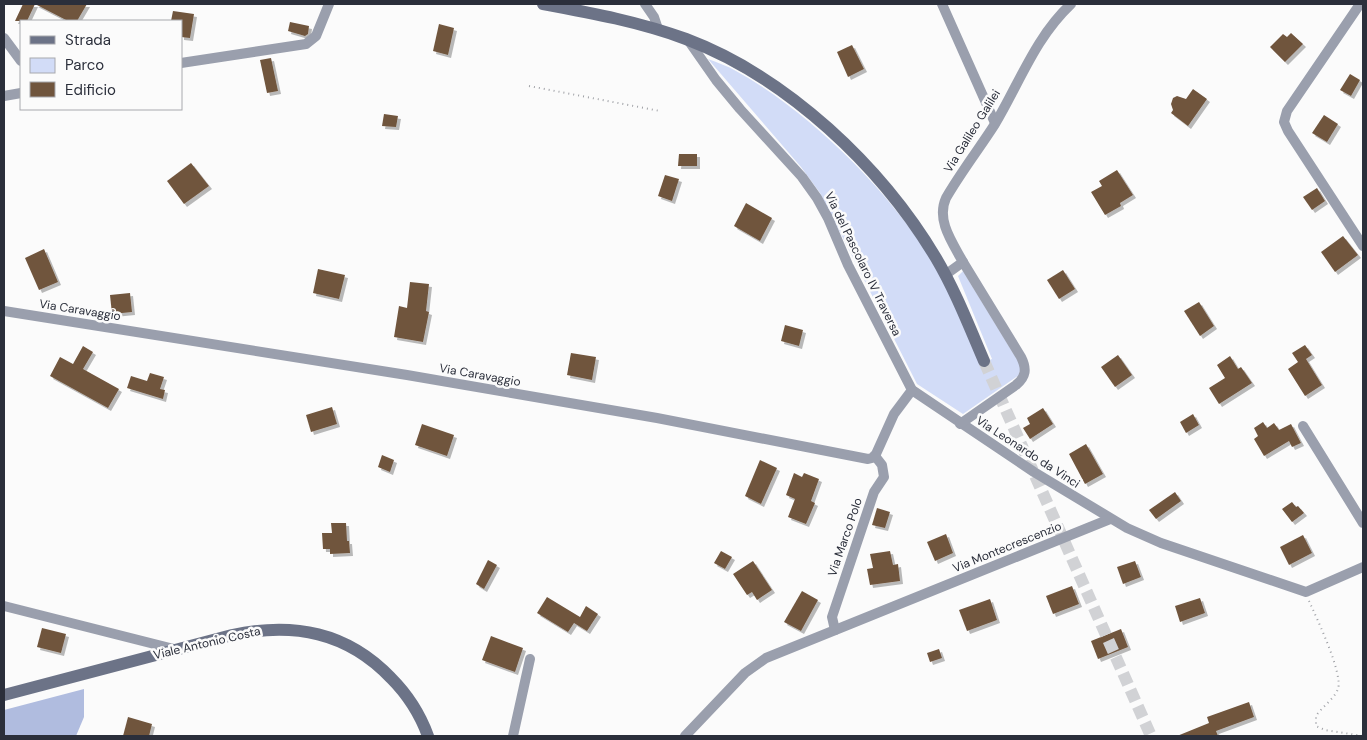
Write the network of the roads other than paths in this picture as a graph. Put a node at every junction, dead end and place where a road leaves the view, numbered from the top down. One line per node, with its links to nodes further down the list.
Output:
1 (329, 4): 11 (street)
2 (543, 4): 7 (main road)
3 (645, 4): 7 (street)
4 (942, 4): 14 (street)
5 (1071, 4): 14 (street, Via Galileo Galilei)
6 (1360, 4): 15 (street)
7 (658, 30): 9 (main road)
8 (4, 38): 10 (street)
9 (688, 40): 17 (main road); 20 (street, Via del Pascolaro IV Traversa)
10 (20, 60)
11 (182, 63)
12 (20, 93): 13 (street)
13 (4, 96)
14 (995, 123): 16 (street, Via Galileo Galilei)
15 (1363, 246)
16 (962, 262): 17 (street); 21 (street, Via Leonardo da Vinci)
17 (946, 275): 19 (main road)
18 (4, 311): 23 (street, Via Caravaggio)
19 (984, 361)
20 (912, 390): 21 (street, Via del Pascolaro IV Traversa); 23 (street)
21 (960, 424): 24 (street, Via Leonardo da Vinci)
22 (1302, 426): 25 (street)
23 (874, 456): 28 (street, Via Marco Polo)
24 (1110, 519): 26 (street); 28 (street, Via Montecrescenzio)
25 (1363, 522)
26 (1363, 566)
27 (4, 606): 29 (street)
28 (835, 630): 34 (street, Via Montecrescenzio)
29 (174, 650): 31 (main road, Viale Antonio Costa); 32 (main road, Viale Antonio Costa)
30 (530, 659): 33 (street)
31 (4, 695)
32 (428, 736)
33 (512, 736)
34 (685, 736)

